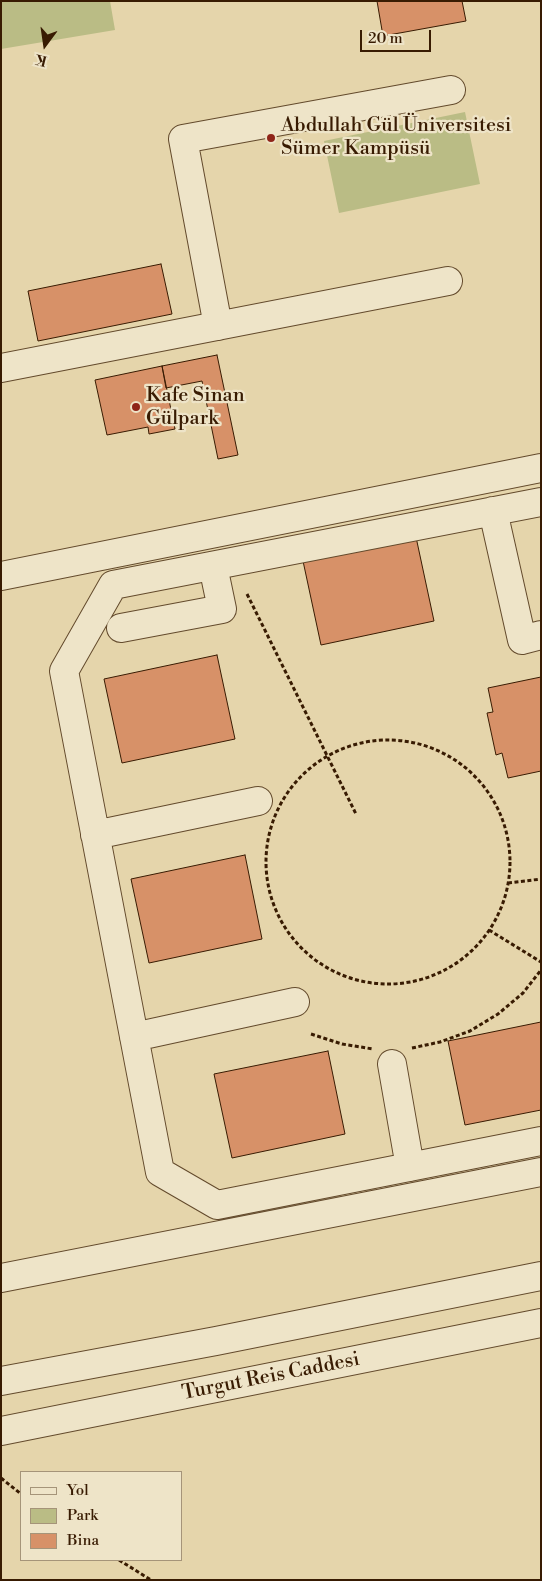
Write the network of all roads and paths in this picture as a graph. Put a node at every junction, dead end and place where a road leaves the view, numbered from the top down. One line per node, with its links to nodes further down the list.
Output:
1 (451, 90): 3 (street)
2 (448, 281): 3 (street)
3 (218, 326): 4 (street)
4 (1, 368)
5 (541, 468): 9 (street)
6 (541, 502): 7 (street)
7 (493, 511): 8 (street); 11 (street)
8 (222, 564): 10 (street); 12 (path); 15 (street)
9 (1, 576)
10 (121, 628)
11 (541, 636)
12 (327, 756): 14 (path); 17 (path); 18 (path)
13 (258, 801): 15 (street)
14 (356, 814)
15 (95, 835): 23 (street)
16 (541, 879): 17 (path)
17 (508, 883): 18 (path)
18 (489, 930): 19 (path)
19 (541, 962)
20 (541, 970): 24 (path)
21 (295, 1002): 23 (street)
22 (311, 1034): 24 (path)
23 (134, 1037): 26 (street)
24 (391, 1054): 26 (street)
25 (541, 1141): 26 (street)
26 (410, 1167)
27 (541, 1172): 29 (street)
28 (541, 1276): 31 (street)
29 (1, 1278)
30 (541, 1323): 32 (street, Turgut Reis Caddesi)
31 (1, 1381)
32 (1, 1431)
33 (1, 1478): 34 (path)
34 (20, 1493)
35 (121, 1561): 36 (path)
36 (151, 1580)

